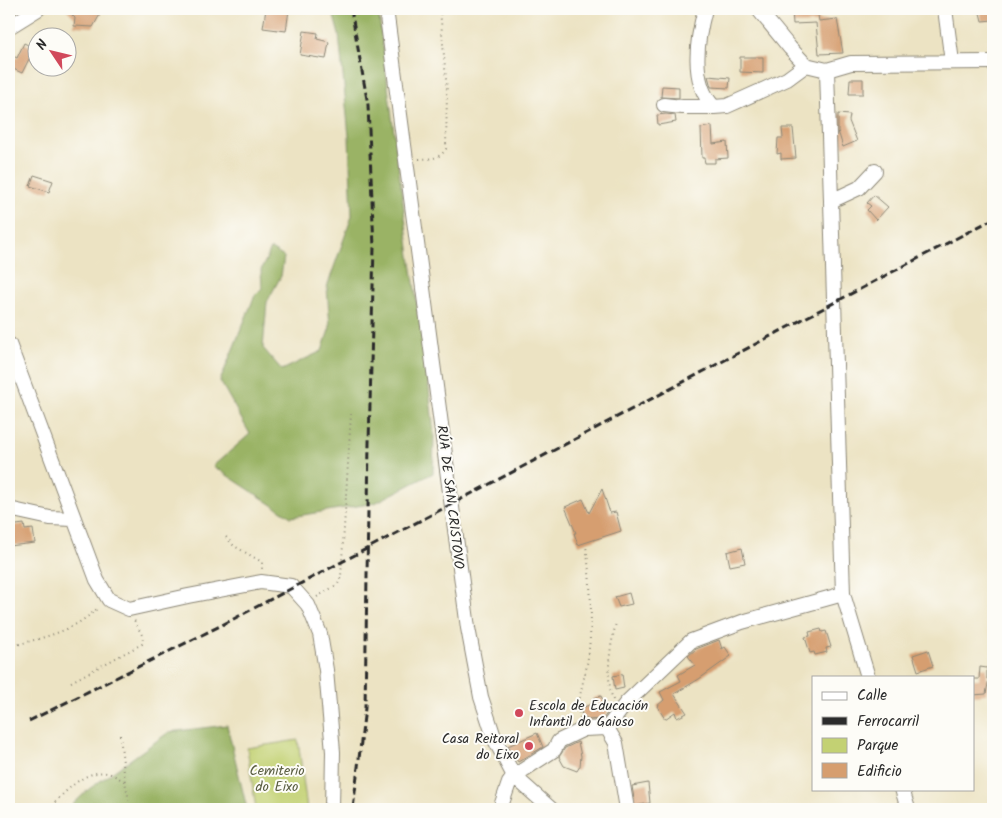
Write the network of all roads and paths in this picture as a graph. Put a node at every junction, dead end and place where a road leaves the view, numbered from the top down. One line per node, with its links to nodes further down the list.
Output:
1 (38, 9): 7 (street)
2 (386, 9): 14 (street, RÚA DE SAN CRISTOVO)
3 (440, 9): 14 (path)
4 (705, 9): 13 (street)
5 (758, 9): 10 (street)
6 (945, 9): 8 (street)
7 (9, 27)
8 (952, 62): 9 (street); 11 (street)
9 (993, 62)
10 (806, 65): 11 (street); 13 (street)
11 (827, 70): 16 (street)
12 (664, 105): 13 (street)
13 (714, 107)
14 (406, 161): 36 (street, RÚA DE SAN CRISTOVO)
15 (875, 171): 16 (street)
16 (831, 201): 24 (street)
17 (9, 344): 20 (street)
18 (351, 414): 26 (path)
19 (9, 508): 20 (street)
20 (73, 519): 25 (street)
21 (226, 537): 23 (path)
22 (586, 546): 34 (path)
23 (261, 582): 26 (street); 27 (street)
24 (843, 594): 30 (street); 32 (street)
25 (110, 600): 27 (street); 29 (path)
26 (308, 606): 41 (street)
27 (129, 610): 31 (path)
28 (616, 624): 32 (path)
29 (9, 647)
30 (868, 676)
31 (71, 682)
32 (619, 711): 33 (street)
33 (607, 728): 34 (street); 44 (street)
34 (584, 729): 36 (street)
35 (120, 734): 37 (path)
36 (514, 776): 42 (street); 43 (street, RÚA DE SAN CRISTOVO)
37 (125, 782): 39 (path); 40 (path)
38 (902, 790): 45 (street)
39 (48, 809)
40 (132, 809)
41 (332, 809)
42 (500, 809)
43 (552, 809)
44 (627, 809)
45 (908, 809)

